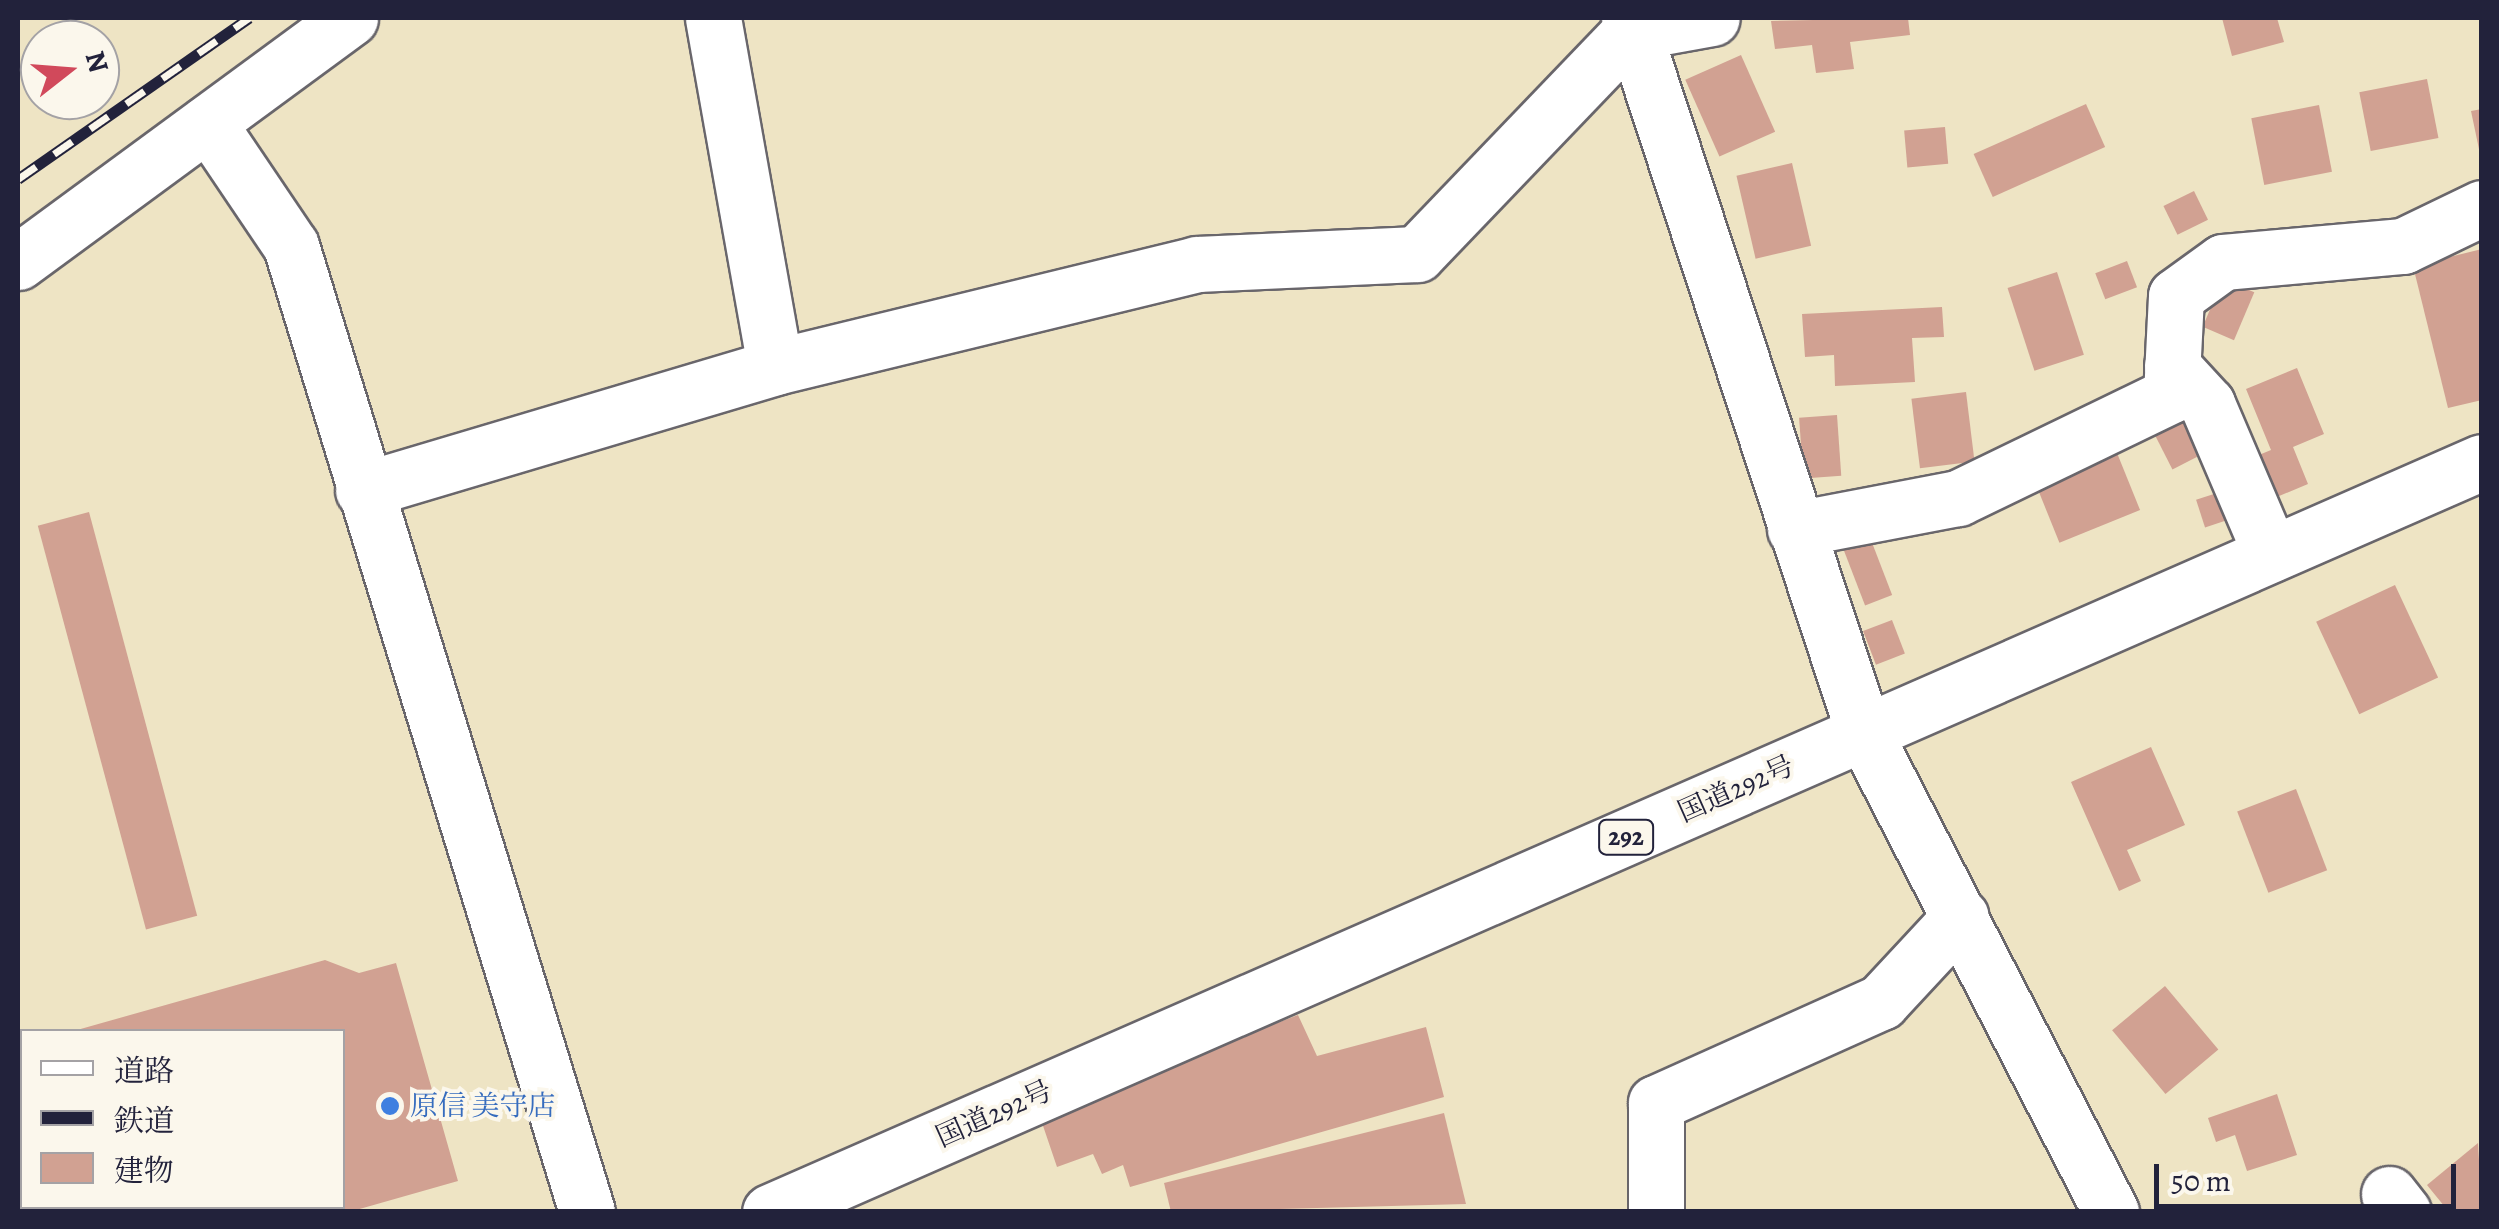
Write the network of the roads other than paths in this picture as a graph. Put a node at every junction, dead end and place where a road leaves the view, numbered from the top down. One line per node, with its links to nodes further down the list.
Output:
1 (350, 18): 5 (main road)
2 (713, 18): 9 (main road)
3 (1712, 18): 4 (main road)
4 (1629, 25): 9 (main road); 12 (main road)
5 (208, 123): 7 (main road); 11 (main road)
6 (2482, 208): 8 (main road)
7 (18, 262)
8 (2172, 366): 12 (main road); 13 (main road)
9 (775, 368): 11 (main road)
10 (2482, 462): 13 (main road, 国道292号 / 292)
11 (363, 490): 16 (main road)
12 (1795, 529): 14 (main road)
13 (2271, 554): 14 (main road, 国道292号 / 292)
14 (1864, 733): 15 (main road); 17 (main road, 国道292号 / 292)
15 (1961, 916): 18 (main road); 19 (main road)
16 (587, 1212)
17 (770, 1212)
18 (1656, 1212)
19 (2111, 1212)

